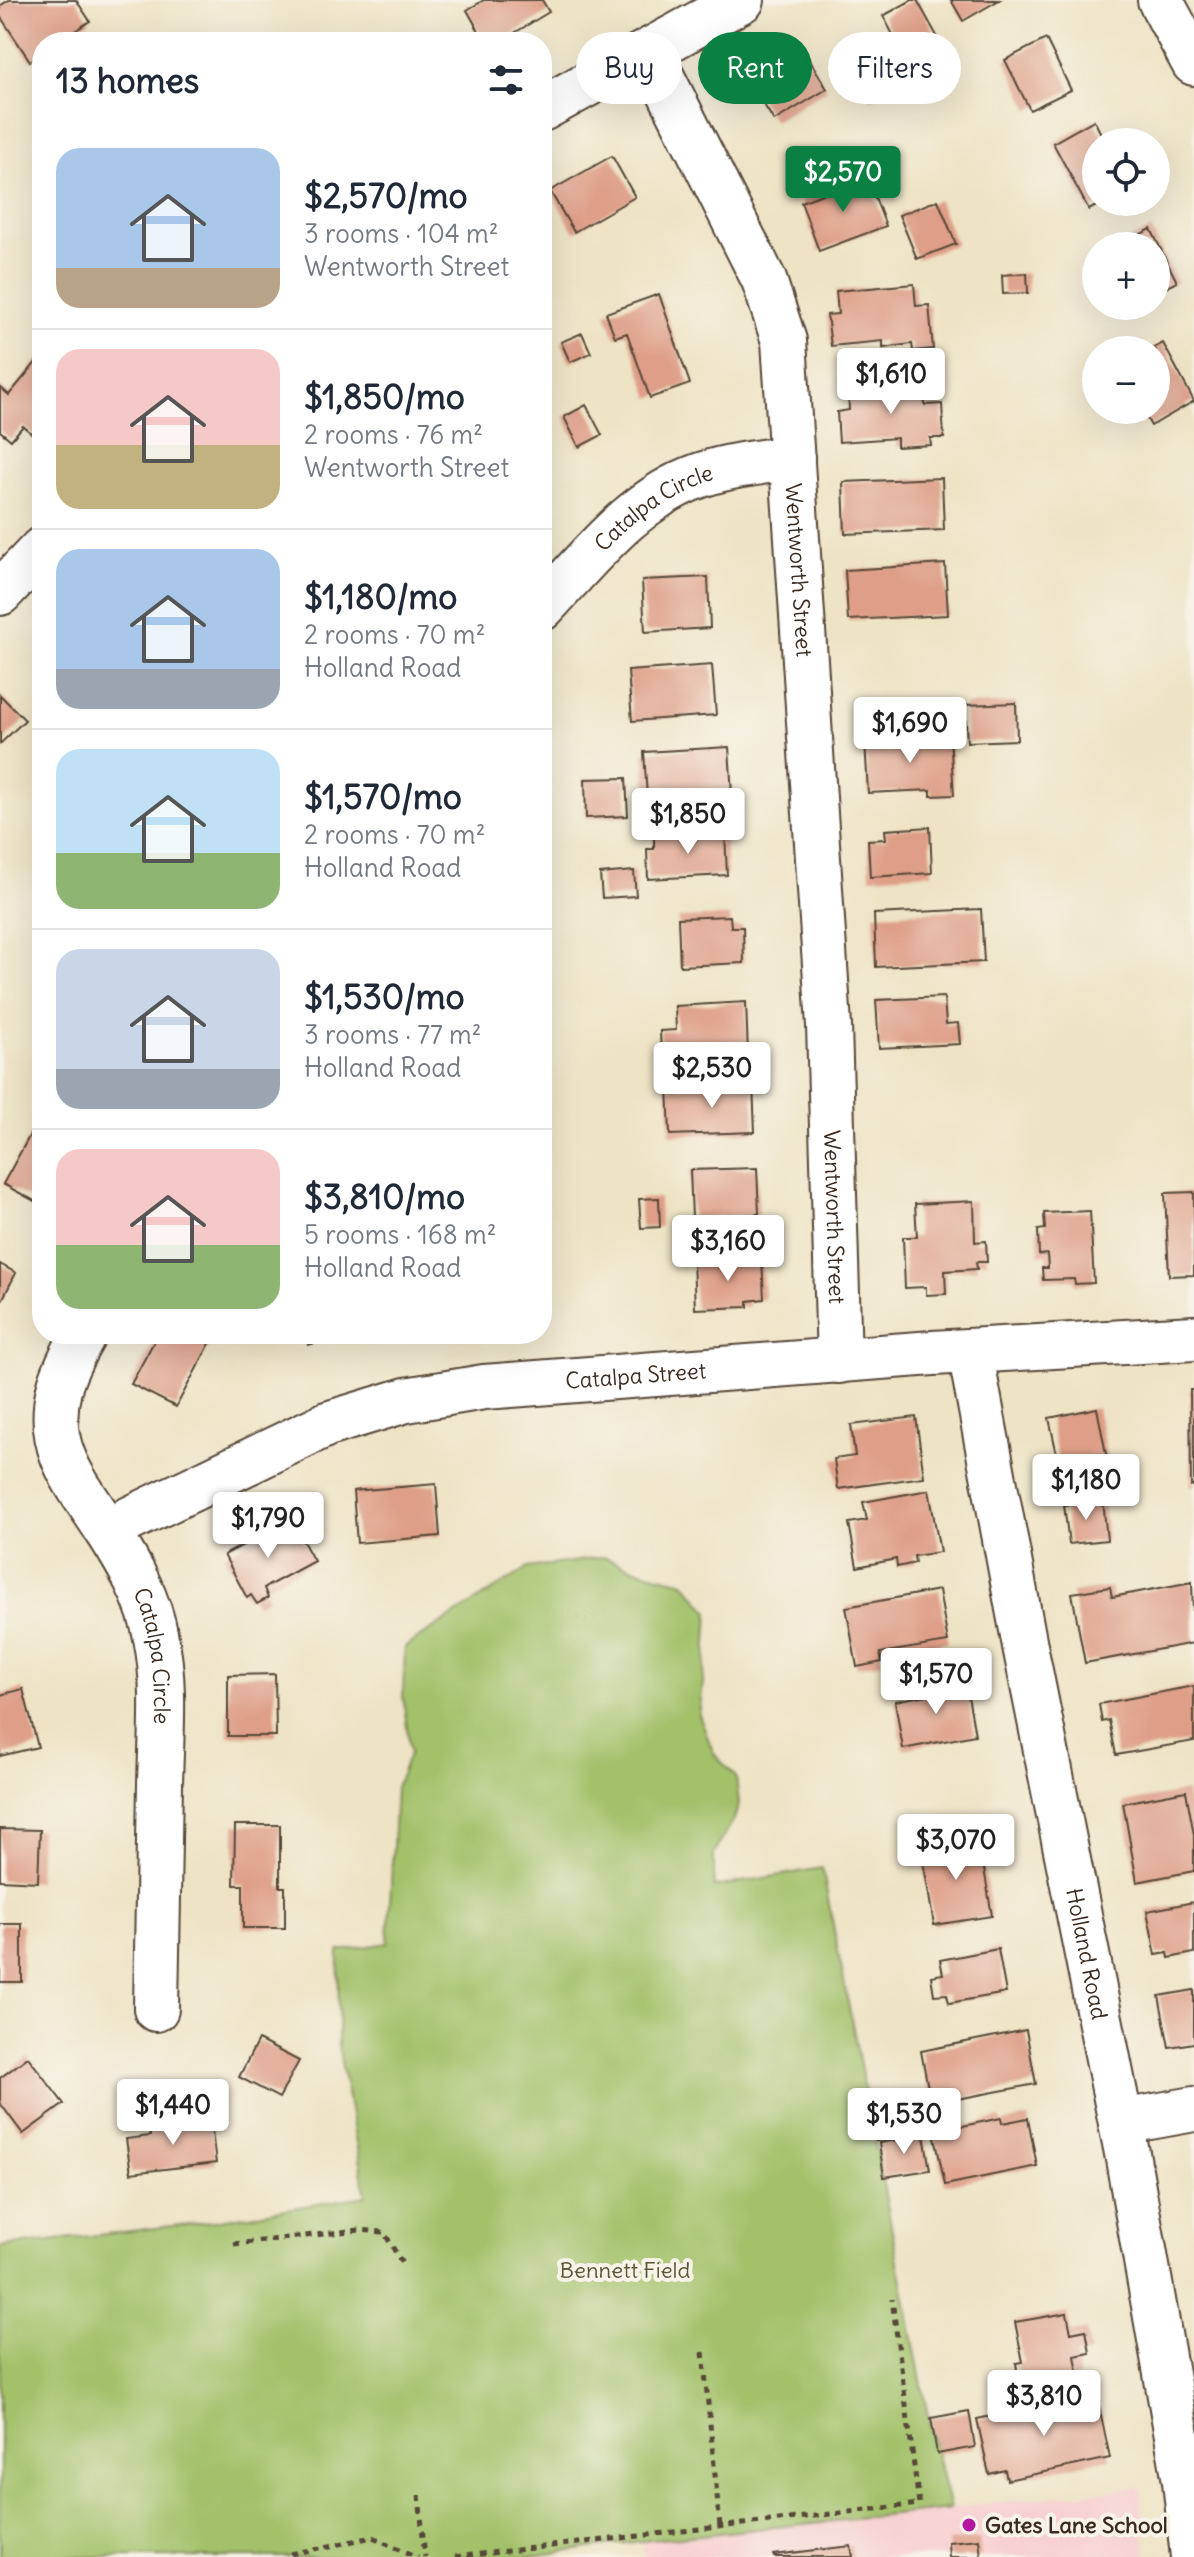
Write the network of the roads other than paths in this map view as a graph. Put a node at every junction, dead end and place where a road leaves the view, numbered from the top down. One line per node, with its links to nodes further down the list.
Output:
1 (742, 0): 3 (street)
2 (1160, 0): 4 (street)
3 (682, 33)
4 (1194, 63)
5 (576, 91): 6 (street)
6 (552, 104)
7 (676, 104): 8 (street, Wentworth Street)
8 (792, 458): 11 (street, Catalpa Circle); 15 (street, Wentworth Street)
9 (32, 559): 10 (street)
10 (0, 593)
11 (552, 598)
12 (1194, 1338): 14 (street, Catalpa Street)
13 (79, 1344): 16 (street, Catalpa Circle)
14 (970, 1351): 15 (street, Catalpa Street); 19 (street, Holland Road)
15 (839, 1361): 16 (street, Catalpa Street)
16 (107, 1530): 17 (street, Catalpa Circle)
17 (156, 2009)
18 (1194, 2109): 19 (street)
19 (1122, 2122): 20 (street, Holland Road)
20 (1193, 2557)

